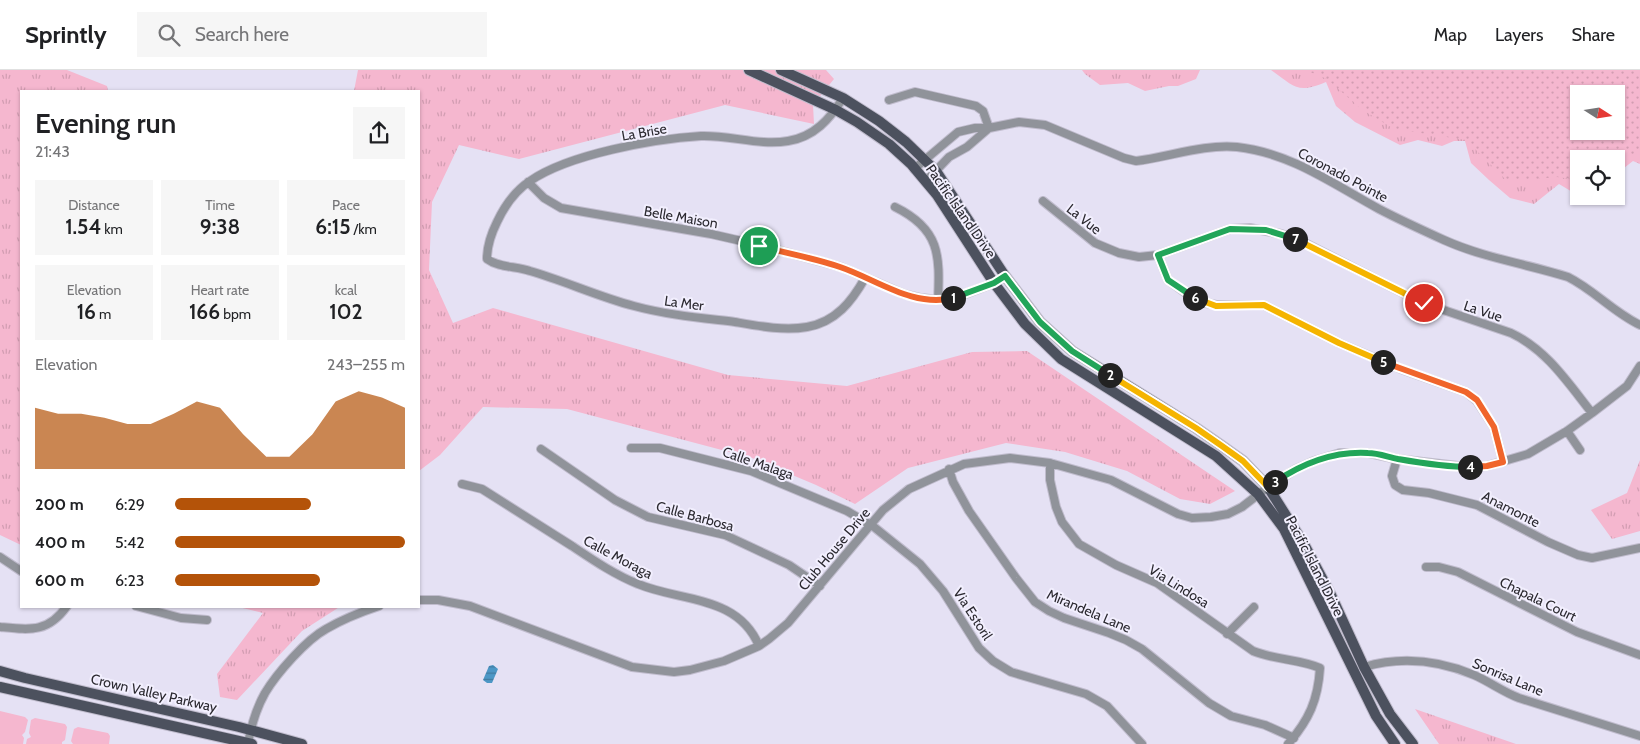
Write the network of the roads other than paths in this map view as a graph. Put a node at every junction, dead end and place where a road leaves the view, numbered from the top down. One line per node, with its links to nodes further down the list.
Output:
1 (749, 70): 5 (main road, Pacific Island Drive)
2 (781, 70): 3 (main road, Pacific Island Drive)
3 (843, 98): 5 (street, La Brise); 7 (main road, Pacific Island Drive)
4 (889, 100): 6 (street)
5 (836, 110): 8 (main road, Pacific Island Drive); 11 (street, La Brise)
6 (989, 128): 7 (street, Coronado Pointe); 9 (street, Coronado Pointe); 20 (street, Coronado Pointe)
7 (925, 160): 8 (street, Coronado Pointe); 9 (main road, Pacific Island Drive)
8 (914, 169): 10 (main road, Pacific Island Drive)
9 (936, 171): 10 (street, Coronado Pointe); 16 (main road, Pacific Island Drive)
10 (926, 181): 18 (main road, Pacific Island Drive)
11 (528, 182): 15 (street, La Brise); 17 (street, Belle Maison)
12 (1043, 201): 14 (street, La Vue)
13 (895, 207): 19 (street)
14 (1158, 255): 22 (street, La Vue); 28 (street)
15 (487, 259): 17 (street, La Mer)
16 (1005, 276): 18 (street, Belle Maison); 32 (main road, Pacific Island Drive)
17 (865, 278): 19 (street, Belle Maison)
18 (994, 283): 19 (street, Belle Maison); 33 (main road, Pacific Island Drive)
19 (938, 300)
20 (1640, 325)
21 (1640, 366): 22 (street, Club House Drive)
22 (1592, 413): 23 (street, Club House Drive)
23 (1567, 431): 26 (street); 28 (street, Club House Drive)
24 (631, 448): 34 (street, Calle Malaga)
25 (541, 449): 39 (street, Calle Barbosa)
26 (1580, 450)
27 (1397, 459): 28 (street, Club House Drive); 32 (street, Club House Drive); 35 (street, Anamonte)
28 (1503, 462)
29 (1050, 463): 30 (street, Club House Drive); 33 (street, Club House Drive); 47 (street, Via Lindosa)
30 (949, 469): 34 (street, Club House Drive); 57 (street, Mirandela Lane)
31 (462, 484): 48 (street, Calle Moraga)
32 (1268, 487): 33 (street, Club House Drive); 51 (main road, Pacific Island Drive)
33 (1258, 494): 50 (main road, Pacific Island Drive)
34 (869, 526): 39 (street, Club House Drive); 60 (street, Via Estoril)
35 (1640, 548)
36 (0, 557): 38 (street)
37 (1426, 567): 49 (street, Chapala Court)
38 (20, 570)
39 (820, 586): 48 (street, Club House Drive)
40 (420, 600): 48 (street, Club House Drive)
41 (1254, 607): 47 (street)
42 (65, 608): 46 (street)
43 (144, 608): 45 (street)
44 (373, 608): 55 (street)
45 (207, 620)
46 (0, 627)
47 (1227, 634): 57 (street, Via Lindosa)
48 (759, 646)
49 (1640, 654)
50 (1345, 656): 51 (main road); 54 (main road, Pacific Island Drive)
51 (1364, 667): 54 (main road); 56 (street, Sonrisa Lane); 62 (main road, Pacific Island Drive)
52 (0, 671): 55 (main road, Crown Valley Parkway)
53 (0, 687): 58 (main road, Crown Valley Parkway)
54 (1364, 690): 61 (main road, Pacific Island Drive)
55 (251, 730): 58 (street); 59 (main road, Crown Valley Parkway)
56 (1640, 736)
57 (1291, 741)
58 (249, 744)
59 (302, 744)
60 (1142, 744)
61 (1395, 744)
62 (1413, 744)

